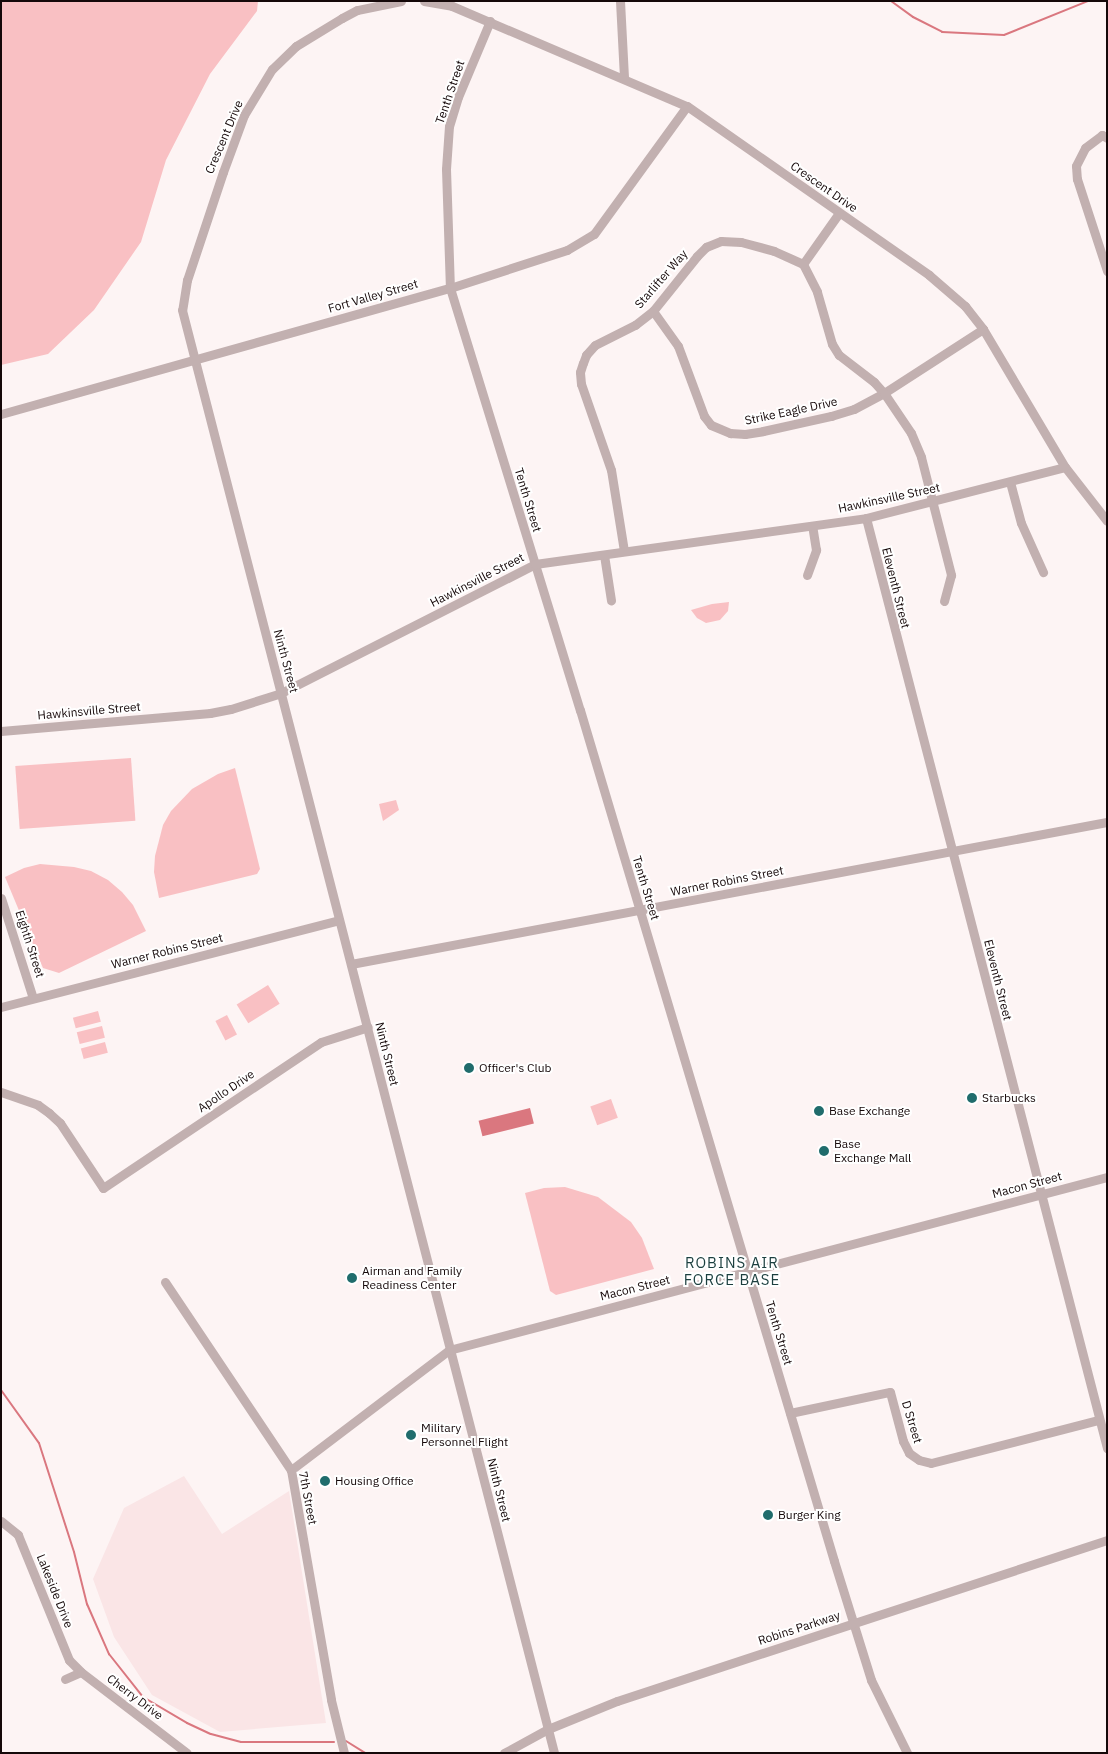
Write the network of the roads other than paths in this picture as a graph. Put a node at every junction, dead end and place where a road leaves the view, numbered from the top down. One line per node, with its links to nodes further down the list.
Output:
1 (401, 1): 14 (street, Crescent Drive)
2 (424, 1): 4 (street, Crescent Drive)
3 (620, 1): 5 (street)
4 (490, 21): 5 (street, Crescent Drive); 11 (street, Tenth Street)
5 (624, 78): 6 (street, Crescent Drive)
6 (687, 106): 8 (street, Crescent Drive); 11 (street, Fort Valley Street)
7 (1104, 136): 10 (street)
8 (839, 213): 9 (street); 13 (street, Crescent Drive)
9 (803, 264): 12 (street, Starlifter Way); 15 (street)
10 (1107, 271)
11 (450, 288): 14 (street, Fort Valley Street); 25 (street, Tenth Street)
12 (653, 311): 15 (street, Strike Eagle Drive); 23 (street, Starlifter Way)
13 (983, 329): 15 (street, Strike Eagle Drive); 17 (street, Crescent Drive)
14 (195, 361): 16 (street, Fort Valley Street); 30 (street, Ninth Street)
15 (884, 393): 19 (street)
16 (1, 414)
17 (1066, 467): 18 (street, Hawkinsville Street); 21 (street, Crescent Drive)
18 (1010, 482): 19 (street, Hawkinsville Street); 26 (street)
19 (933, 502): 20 (street, Hawkinsville Street); 29 (street)
20 (866, 518): 22 (street, Hawkinsville Street); 33 (street, Eleventh Street)
21 (1107, 521)
22 (812, 526): 23 (street, Hawkinsville Street); 27 (street)
23 (624, 551): 24 (street, Hawkinsville Street)
24 (604, 555): 25 (street, Hawkinsville Street); 28 (street)
25 (535, 564): 30 (street, Hawkinsville Street); 35 (street, Tenth Street)
26 (1043, 572)
27 (807, 575)
28 (611, 600)
29 (944, 601)
30 (282, 693): 31 (street, Hawkinsville Street); 36 (street, Ninth Street)
31 (1, 731)
32 (1107, 822): 33 (street, Warner Robins Street)
33 (952, 851): 35 (street, Warner Robins Street); 43 (street, Eleventh Street)
34 (1, 898): 38 (street, Eighth Street)
35 (639, 910): 37 (street, Warner Robins Street); 44 (street, Tenth Street)
36 (339, 920): 37 (street, Ninth Street); 38 (street, Warner Robins Street)
37 (351, 964): 40 (street, Ninth Street)
38 (33, 998): 39 (street, Warner Robins Street)
39 (1, 1007)
40 (368, 1027): 41 (street, Apollo Drive); 46 (street, Ninth Street)
41 (1, 1092)
42 (1107, 1178): 43 (street, Macon Street)
43 (1040, 1194): 44 (street, Macon Street); 48 (street, Eleventh Street)
44 (747, 1272): 46 (street, Macon Street); 47 (street, Tenth Street)
45 (165, 1282): 50 (street, 7th Street)
46 (450, 1350): 50 (street, Macon Street); 56 (street, Ninth Street)
47 (790, 1413): 48 (street, D Street); 53 (street, Tenth Street)
48 (1099, 1420): 49 (street, Eleventh Street)
49 (1107, 1448)
50 (291, 1470): 58 (street, 7th Street)
51 (1, 1522): 54 (street, Lakeside Drive)
52 (1107, 1540): 53 (street, Robins Parkway)
53 (854, 1623): 56 (street, Robins Parkway); 61 (street, Tenth Street)
54 (81, 1672): 55 (street); 57 (street, Cherry Drive)
55 (65, 1679)
56 (548, 1729): 59 (street, Robins Parkway); 60 (street, Ninth Street)
57 (187, 1753)
58 (344, 1753)
59 (504, 1753)
60 (554, 1753)
61 (907, 1753)

